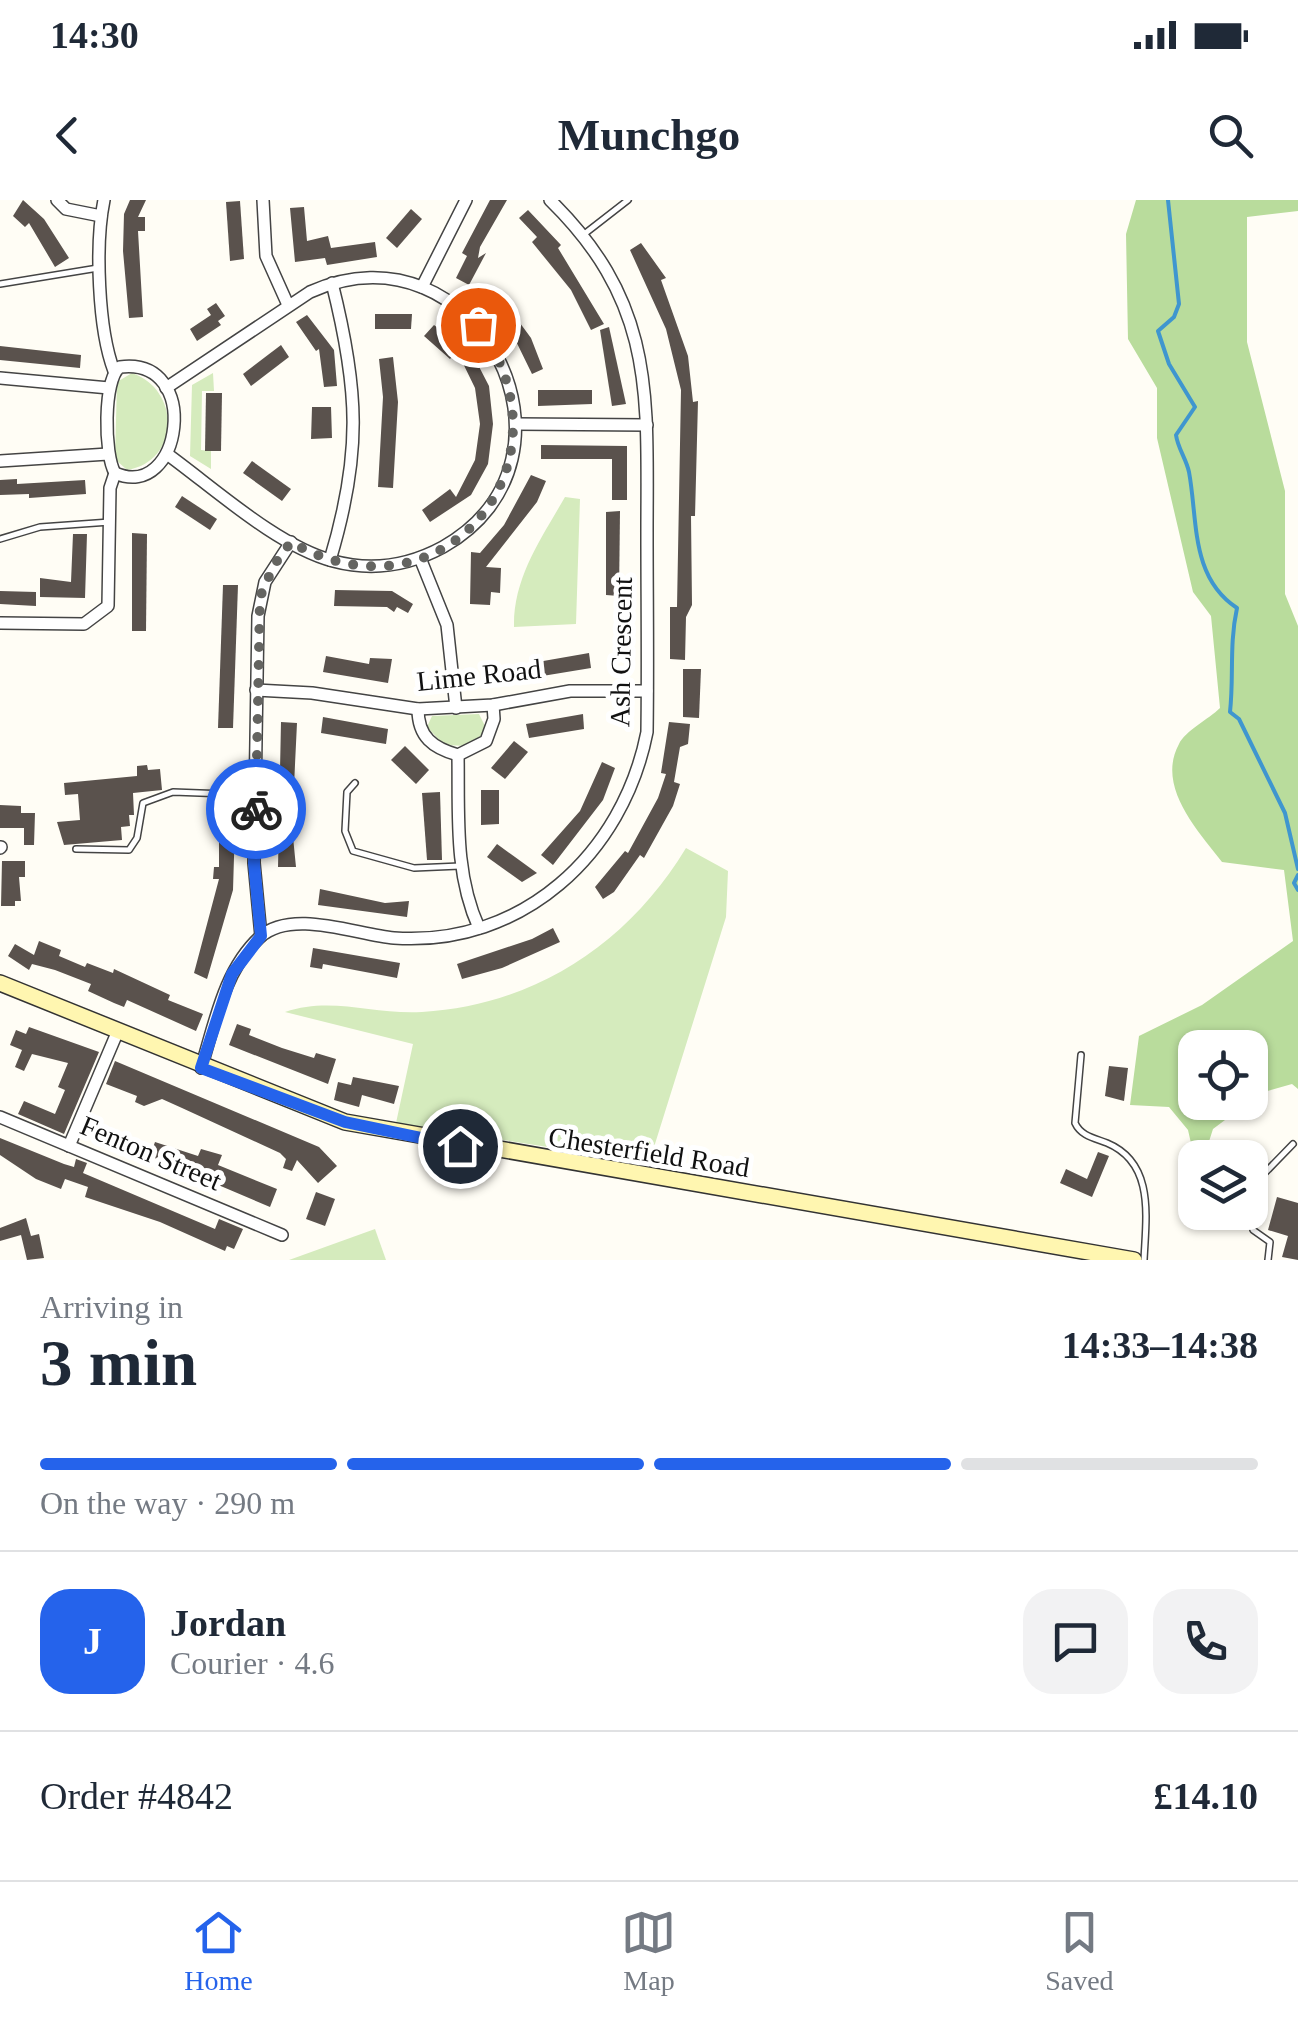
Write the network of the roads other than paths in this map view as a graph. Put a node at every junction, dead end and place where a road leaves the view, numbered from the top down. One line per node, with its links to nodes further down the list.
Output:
1 (57, 200): 7 (street)
2 (104, 200): 7 (street)
3 (262, 200): 13 (street)
4 (466, 200): 12 (street)
5 (550, 200): 8 (street, Ash Crescent)
6 (628, 200): 8 (lane)
7 (101, 216): 9 (street)
8 (583, 235): 19 (street, Ash Crescent)
9 (101, 268): 11 (lane); 14 (street)
10 (332, 283): 12 (street); 13 (street); 28 (street)
11 (0, 284)
12 (422, 287): 18 (street)
13 (288, 305): 17 (street)
14 (114, 371): 16 (street); 17 (street)
15 (0, 378): 16 (street)
16 (110, 388): 20 (street)
17 (166, 388): 21 (street)
18 (516, 424): 19 (street); 27 (street)
19 (647, 425): 31 (street, Ash Crescent)
20 (108, 454): 22 (street); 23 (street)
21 (167, 454): 23 (street); 26 (street)
22 (0, 461)
23 (115, 472): 24 (street)
24 (110, 522): 25 (lane); 29 (street)
25 (0, 538)
26 (291, 542): 28 (street); 30 (street)
27 (420, 558): 28 (street); 33 (street)
28 (330, 560)
29 (0, 623)
30 (256, 690): 34 (street, Lime Road); 37 (street)
31 (648, 691): 32 (street, Lime Road); 40 (street, Ash Crescent)
32 (493, 705): 33 (street, Lime Road); 35 (street)
33 (456, 708): 34 (street, Lime Road)
34 (418, 709): 35 (street)
35 (458, 755): 39 (street)
36 (355, 783): 39 (lane)
37 (256, 795): 38 (lane); 41 (street)
38 (76, 849)
39 (460, 866): 40 (street)
40 (479, 928): 41 (street, Ash Crescent)
41 (261, 936): 45 (street)
42 (0, 983): 43 (main road, Chesterfield Road)
43 (118, 1033): 45 (main road, Chesterfield Road); 48 (street)
44 (1081, 1055): 53 (lane)
45 (201, 1068): 52 (main road, Chesterfield Road)
46 (0, 1117): 48 (street, Fenton Street)
47 (1293, 1144): 49 (lane)
48 (69, 1146): 51 (street, Fenton Street)
49 (1268, 1170)
50 (1254, 1230): 54 (lane)
51 (282, 1235)
52 (1134, 1260)
53 (1144, 1260)
54 (1268, 1260)

